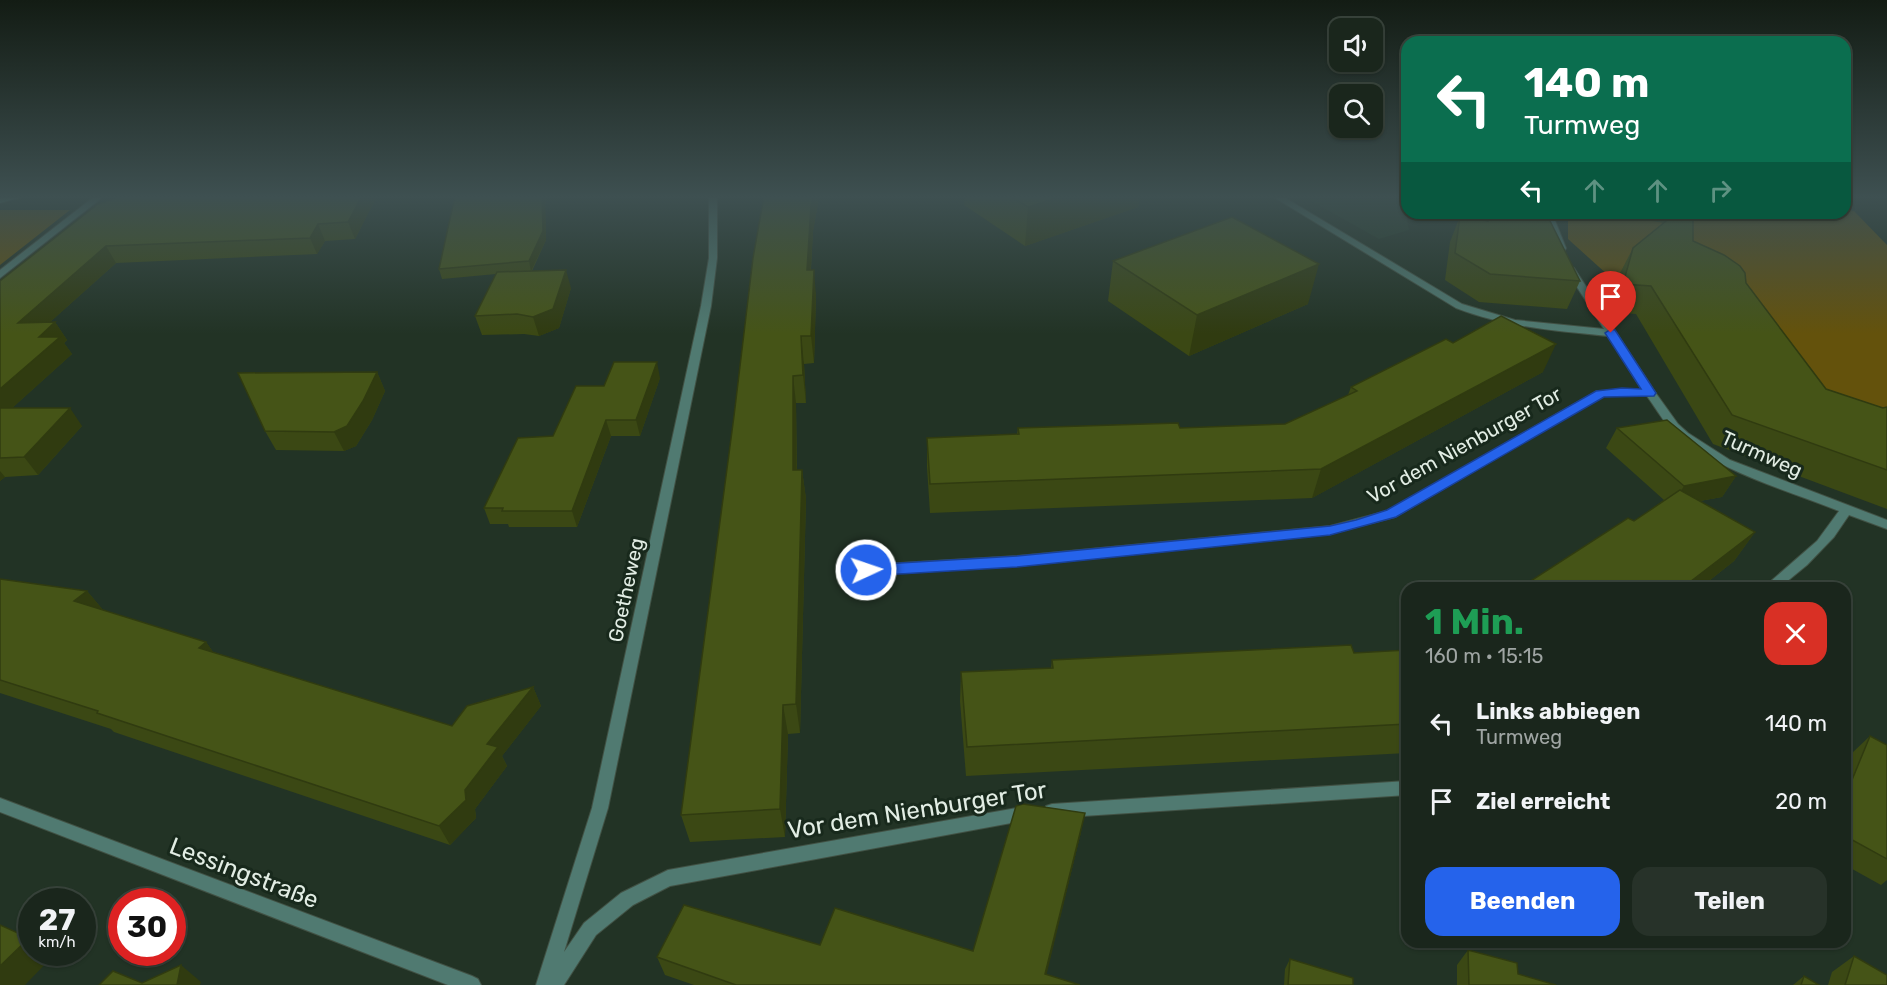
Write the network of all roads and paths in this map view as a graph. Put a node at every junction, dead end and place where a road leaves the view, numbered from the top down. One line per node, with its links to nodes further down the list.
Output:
1 (42, 242): 7 (street)
2 (713, 242): 17 (street, Goetheweg)
3 (1352, 242): 8 (street)
4 (1559, 242): 5 (street)
5 (1564, 254)
6 (1568, 265): 8 (street, Turmweg)
7 (0, 275)
8 (1611, 333): 9 (street, Turmweg)
9 (1650, 393): 10 (street, Turmweg); 12 (street, Vor dem Nienburger Tor)
10 (1846, 510): 11 (street, Turmweg); 13 (street)
11 (1887, 525)
12 (866, 570)
13 (1777, 582)
14 (1401, 788): 18 (street, Vor dem Nienburger Tor)
15 (0, 805): 16 (street, Lessingstraße)
16 (472, 985)
17 (545, 985)
18 (553, 985)

